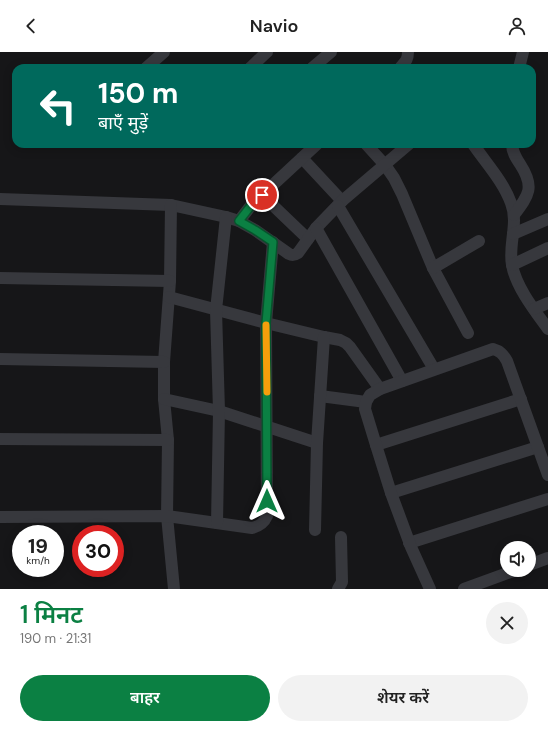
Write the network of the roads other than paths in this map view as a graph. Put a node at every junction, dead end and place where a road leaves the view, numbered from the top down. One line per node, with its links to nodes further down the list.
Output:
1 (267, 52): 6 (street)
2 (331, 52): 7 (street)
3 (523, 52): 8 (street)
4 (162, 53): 5 (street)
5 (150, 64)
6 (254, 64)
7 (317, 64)
8 (520, 64)
9 (313, 148): 14 (street)
10 (370, 148): 15 (street)
11 (404, 148): 15 (street)
12 (476, 148): 20 (street)
13 (512, 148): 20 (street)
14 (302, 158): 16 (street); 18 (street)
15 (385, 165): 18 (street); 31 (street)
16 (262, 195): 23 (street); 26 (street)
17 (0, 199): 19 (street)
18 (340, 203): 24 (street); 44 (street)
19 (171, 205): 21 (street); 33 (street)
20 (514, 215): 25 (street)
21 (226, 217): 23 (street); 37 (street)
22 (548, 219): 25 (street)
23 (239, 221): 28 (street)
24 (316, 228): 26 (street); 45 (street)
25 (513, 234): 30 (street)
26 (308, 239): 28 (street)
27 (479, 241): 31 (street)
28 (273, 242): 38 (street)
29 (548, 248): 30 (street)
30 (512, 265): 36 (street)
31 (433, 268): 40 (street)
32 (0, 278): 33 (street)
33 (170, 281): 34 (street)
34 (169, 297): 37 (street); 43 (street)
35 (548, 303): 36 (street)
36 (534, 309): 39 (street)
37 (216, 310): 38 (street); 51 (street)
38 (266, 323): 41 (street); 52 (street)
39 (548, 329)
40 (468, 333)
41 (324, 337): 46 (street); 47 (street)
42 (0, 359): 43 (street)
43 (164, 362): 48 (street)
44 (434, 370): 45 (street); 49 (street)
45 (402, 381): 46 (street)
46 (380, 389): 50 (street)
47 (320, 396): 50 (street); 55 (street)
48 (164, 399): 51 (street); 54 (street)
49 (521, 399): 56 (street); 57 (street)
50 (366, 402): 56 (street)
51 (219, 411): 52 (street); 63 (street)
52 (267, 427): 55 (street); 63 (street)
53 (0, 439): 54 (street)
54 (168, 440): 61 (street)
55 (317, 443): 64 (street)
56 (376, 445): 59 (street)
57 (538, 447): 58 (street); 59 (street)
58 (548, 475)
59 (391, 493): 66 (street)
60 (548, 499): 66 (street)
61 (167, 516): 62 (street); 63 (street); 70 (street)
62 (0, 517)
63 (217, 523)
64 (315, 530)
65 (341, 537): 71 (street)
66 (409, 543): 72 (street)
67 (548, 558): 68 (street)
68 (536, 562)
69 (500, 576): 73 (street)
70 (174, 589)
71 (338, 589)
72 (430, 589)
73 (464, 589)

